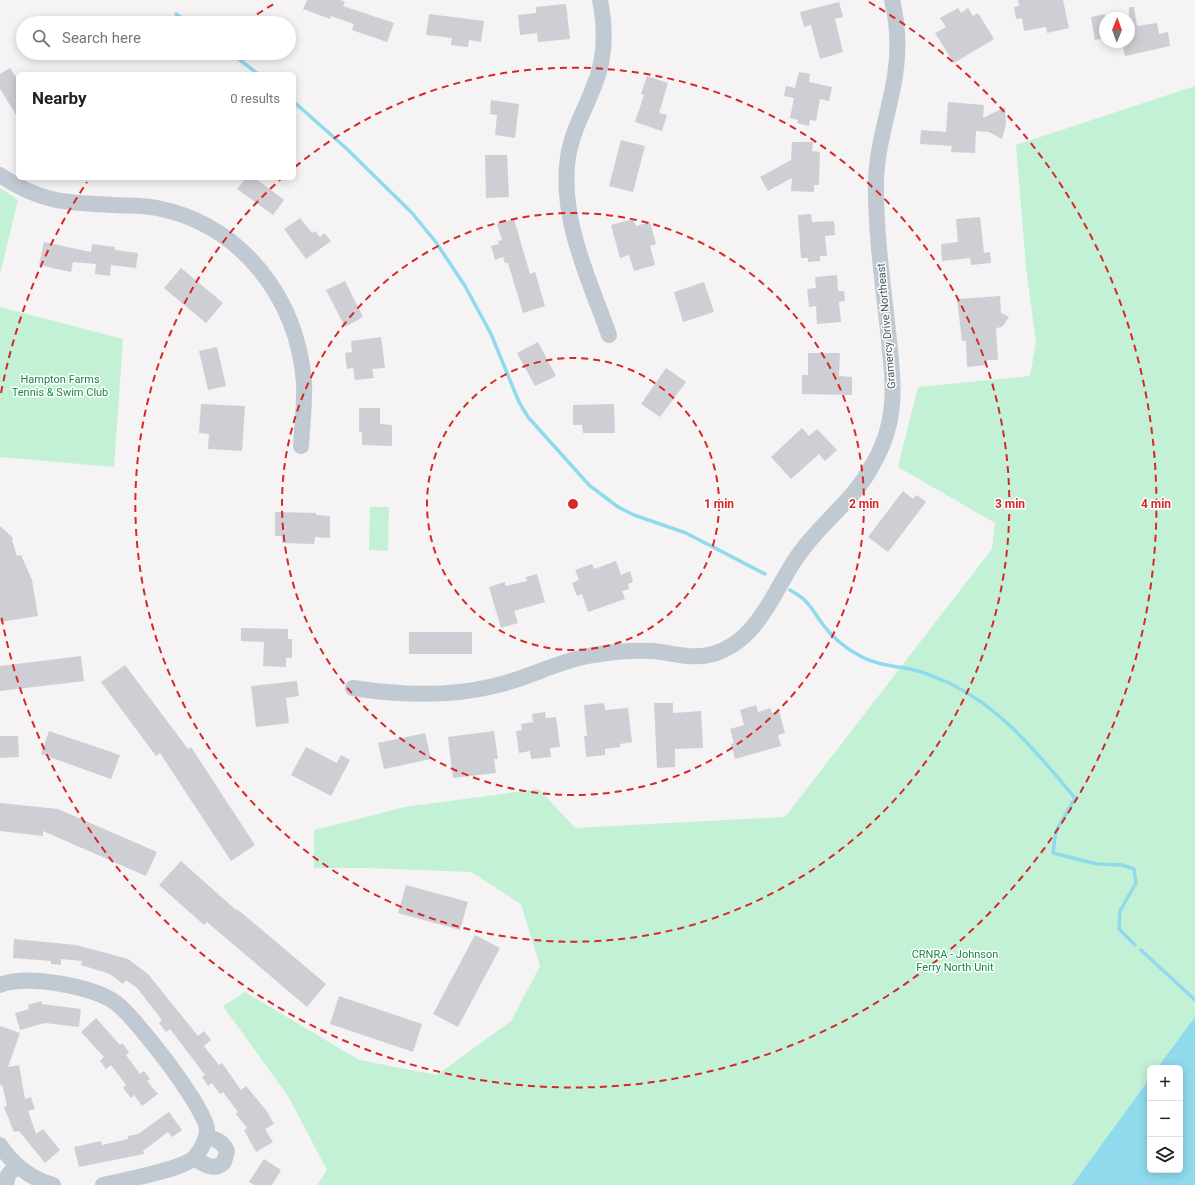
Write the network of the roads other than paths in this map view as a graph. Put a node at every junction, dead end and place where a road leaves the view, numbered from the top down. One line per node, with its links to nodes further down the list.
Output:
1 (600, 0): 4 (street)
2 (892, 0): 6 (street, Gramercy Drive Northeast)
3 (0, 175): 5 (street)
4 (609, 335)
5 (301, 446)
6 (353, 688)
7 (0, 985): 8 (street)
8 (206, 1137): 10 (street); 10 (street)
9 (0, 1145): 11 (street)
10 (194, 1158): 14 (street)
11 (16, 1166): 12 (street); 13 (street)
12 (44, 1184)
13 (6, 1185)
14 (103, 1185)

